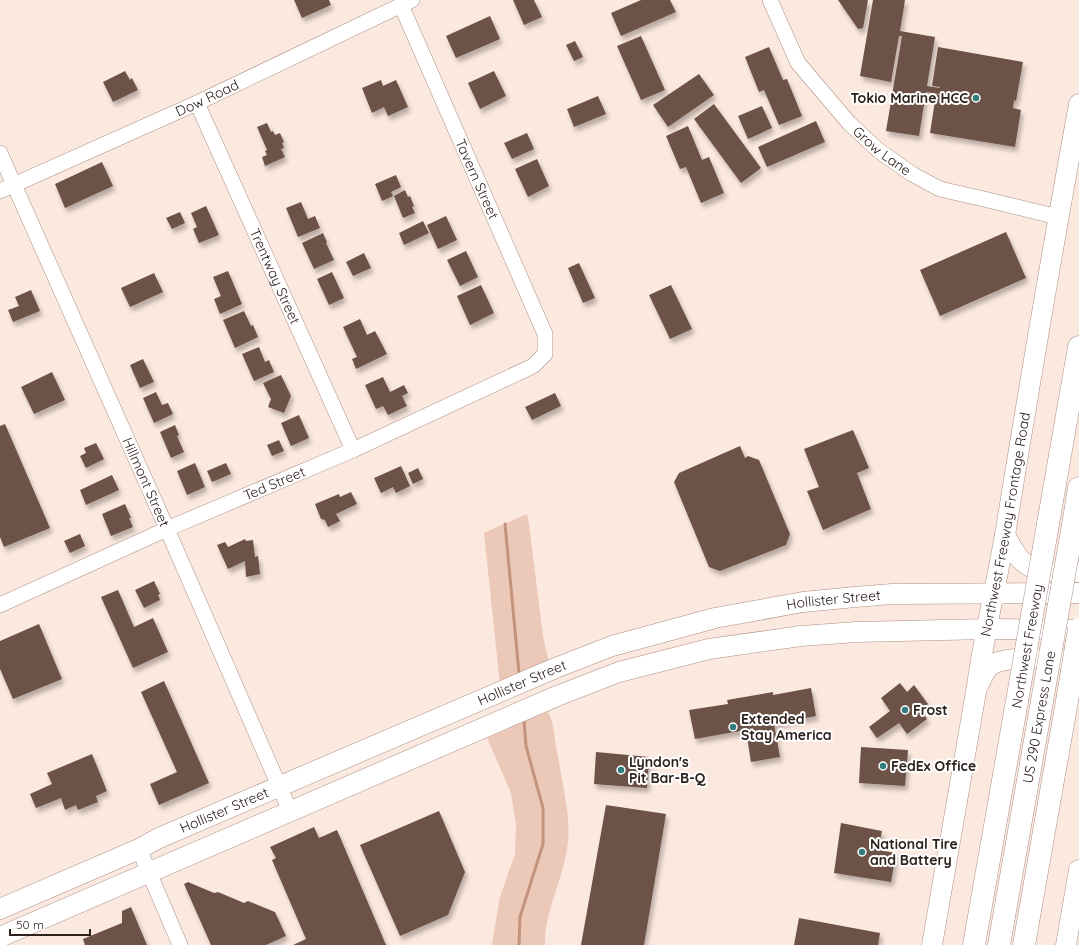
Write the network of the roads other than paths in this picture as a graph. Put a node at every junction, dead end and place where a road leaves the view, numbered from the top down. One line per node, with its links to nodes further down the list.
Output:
1 (770, 0): 7 (street, Grow Lane)
2 (407, 3): 3 (street, Dow Road); 9 (street, Tavern Street)
3 (197, 103): 6 (street, Dow Road); 10 (street, Trentway Street)
4 (1079, 104): 7 (main road, Northwest Freeway Frontage Road)
5 (0, 153): 6 (street, Hillmont Street)
6 (7, 188): 12 (street, Hillmont Street)
7 (1058, 217): 13 (main road, Northwest Freeway Frontage Road)
8 (1079, 347): 33 (highway, Northwest Freeway, bridge)
9 (545, 354): 10 (street, Ted Street)
10 (354, 450): 12 (street, Ted Street)
11 (1079, 488): 34 (highway, US 290 Express Lane, bridge)
12 (168, 529): 18 (street, Ted Street); 24 (street, Hillmont Street)
13 (1005, 535): 14 (main road); 16 (main road, Northwest Freeway Frontage Road)
14 (1079, 572)
15 (1079, 593): 16 (main road, Hollister Street)
16 (994, 594): 17 (main road, Hollister Street); 19 (main road, Northwest Freeway Frontage Road)
17 (803, 602): 21 (main road); 24 (main road, Hollister Street)
18 (0, 605)
19 (988, 629): 20 (main road, Hollister Street); 21 (main road, Hollister Street); 23 (main road, Northwest Freeway Frontage Road)
20 (1079, 630): 35 (highway, bridge)
21 (802, 636): 25 (main road, Hollister Street)
22 (1079, 660): 23 (main road)
23 (977, 686): 32 (main road, Northwest Freeway Frontage Road)
24 (280, 787): 25 (street, Hillmont Street); 26 (main road, Hollister Street)
25 (290, 811): 28 (main road, Hollister Street)
26 (139, 849): 28 (street); 29 (main road, Hollister Street)
27 (1079, 870): 36 (main road)
28 (149, 873): 30 (main road, Hollister Street); 31 (street)
29 (0, 909)
30 (0, 937)
31 (180, 945)
32 (932, 945)
33 (974, 945)
34 (999, 945)
35 (1024, 945)
36 (1066, 945)

